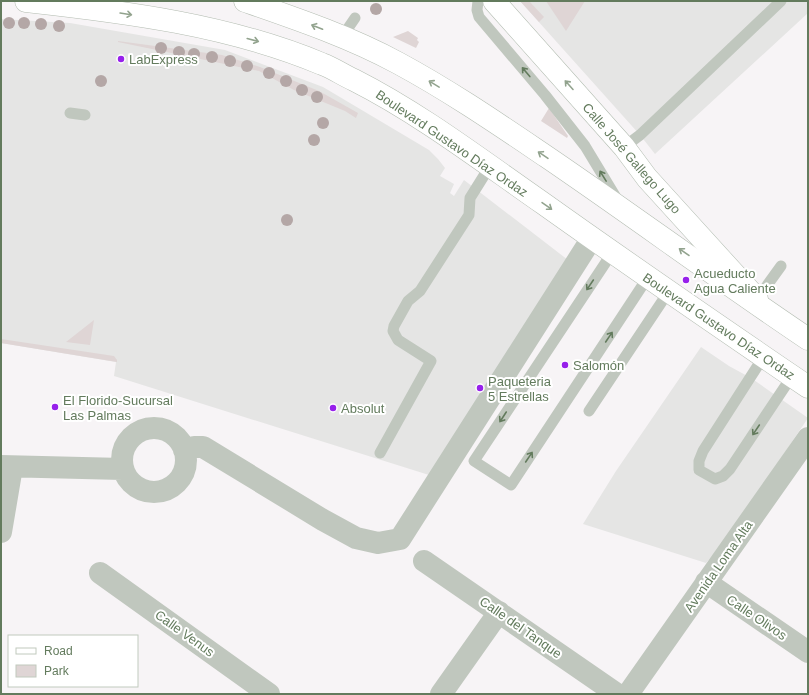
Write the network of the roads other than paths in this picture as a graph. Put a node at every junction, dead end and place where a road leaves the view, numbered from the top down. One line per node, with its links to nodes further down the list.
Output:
1 (26, 1): 6 (main road, Boulevard Gustavo Díaz Ordaz)
2 (245, 1): 7 (main road)
3 (478, 1): 14 (lane, one-way to 3)
4 (494, 1): 12 (main road, Calle José Gallego Lugo, one-way to 4)
5 (781, 1): 12 (lane)
6 (88, 4): 13 (main road, Boulevard Gustavo Díaz Ordaz, one-way to 13)
7 (282, 7): 9 (main road, one-way to 7)
8 (355, 18): 9 (lane)
9 (342, 37): 14 (main road, one-way to 9)
10 (70, 113): 11 (lane)
11 (85, 115)
12 (624, 147): 20 (main road, Calle José Gallego Lugo)
13 (490, 166): 15 (main road, Boulevard Gustavo Díaz Ordaz, one-way to 15); 27 (lane)
14 (624, 209): 20 (main road, one-way to 14)
15 (592, 238): 16 (main road, Boulevard Gustavo Díaz Ordaz); 26 (street)
16 (612, 252): 18 (main road, Boulevard Gustavo Díaz Ordaz); 18 (lane, one-way to 18)
17 (781, 266): 20 (lane)
18 (648, 278): 19 (main road, Boulevard Gustavo Díaz Ordaz)
19 (669, 291): 22 (main road, Boulevard Gustavo Díaz Ordaz); 24 (lane)
20 (764, 307): 21 (main road)
21 (808, 339)
22 (764, 356): 23 (main road, Boulevard Gustavo Díaz Ordaz); 23 (lane, one-way to 22)
23 (800, 382)
24 (589, 410)
25 (808, 438): 33 (street, Avenida Loma Alta)
26 (184, 450): 29 (street); 29 (street)
27 (380, 453)
28 (7, 466): 29 (street); 30 (street)
29 (123, 469)
30 (1, 532)
31 (424, 561): 34 (street, Calle del Tanque)
32 (100, 573): 36 (street, Calle Venus)
33 (706, 582): 35 (street, Calle Olivos); 39 (street, Avenida Loma Alta)
34 (499, 612): 37 (street); 38 (street, Calle del Tanque)
35 (808, 652)
36 (269, 694)
37 (441, 694)
38 (617, 694)
39 (628, 694)

